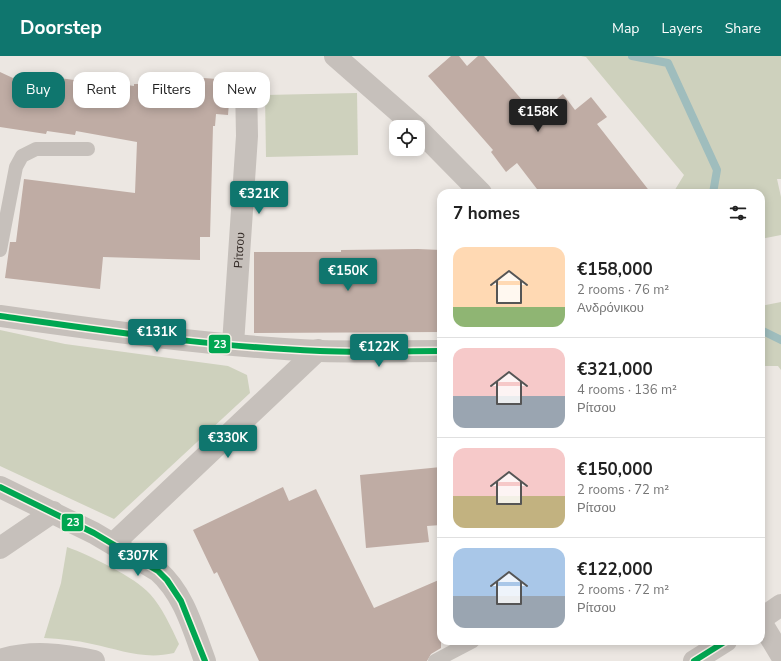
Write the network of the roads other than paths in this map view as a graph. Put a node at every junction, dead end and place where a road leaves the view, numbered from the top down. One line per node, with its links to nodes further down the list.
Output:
1 (335, 56): 3 (street)
2 (246, 108): 9 (street, Ρίτσου)
3 (408, 120)
4 (425, 136): 6 (street)
5 (88, 149): 7 (lane)
6 (477, 189)
7 (0, 250)
8 (0, 316): 9 (street)
9 (233, 344): 10 (street)
10 (318, 350): 11 (street); 14 (street)
11 (437, 351)
12 (0, 487): 13 (street)
13 (53, 512): 14 (street); 15 (street)
14 (114, 543): 24 (street)
15 (0, 548)
16 (781, 605): 17 (street)
17 (765, 616)
18 (765, 629): 21 (street)
19 (465, 645): 25 (lane)
20 (720, 645): 26 (street)
21 (781, 655)
22 (0, 660): 23 (street)
23 (94, 661)
24 (205, 661)
25 (434, 661)
26 (694, 661)

